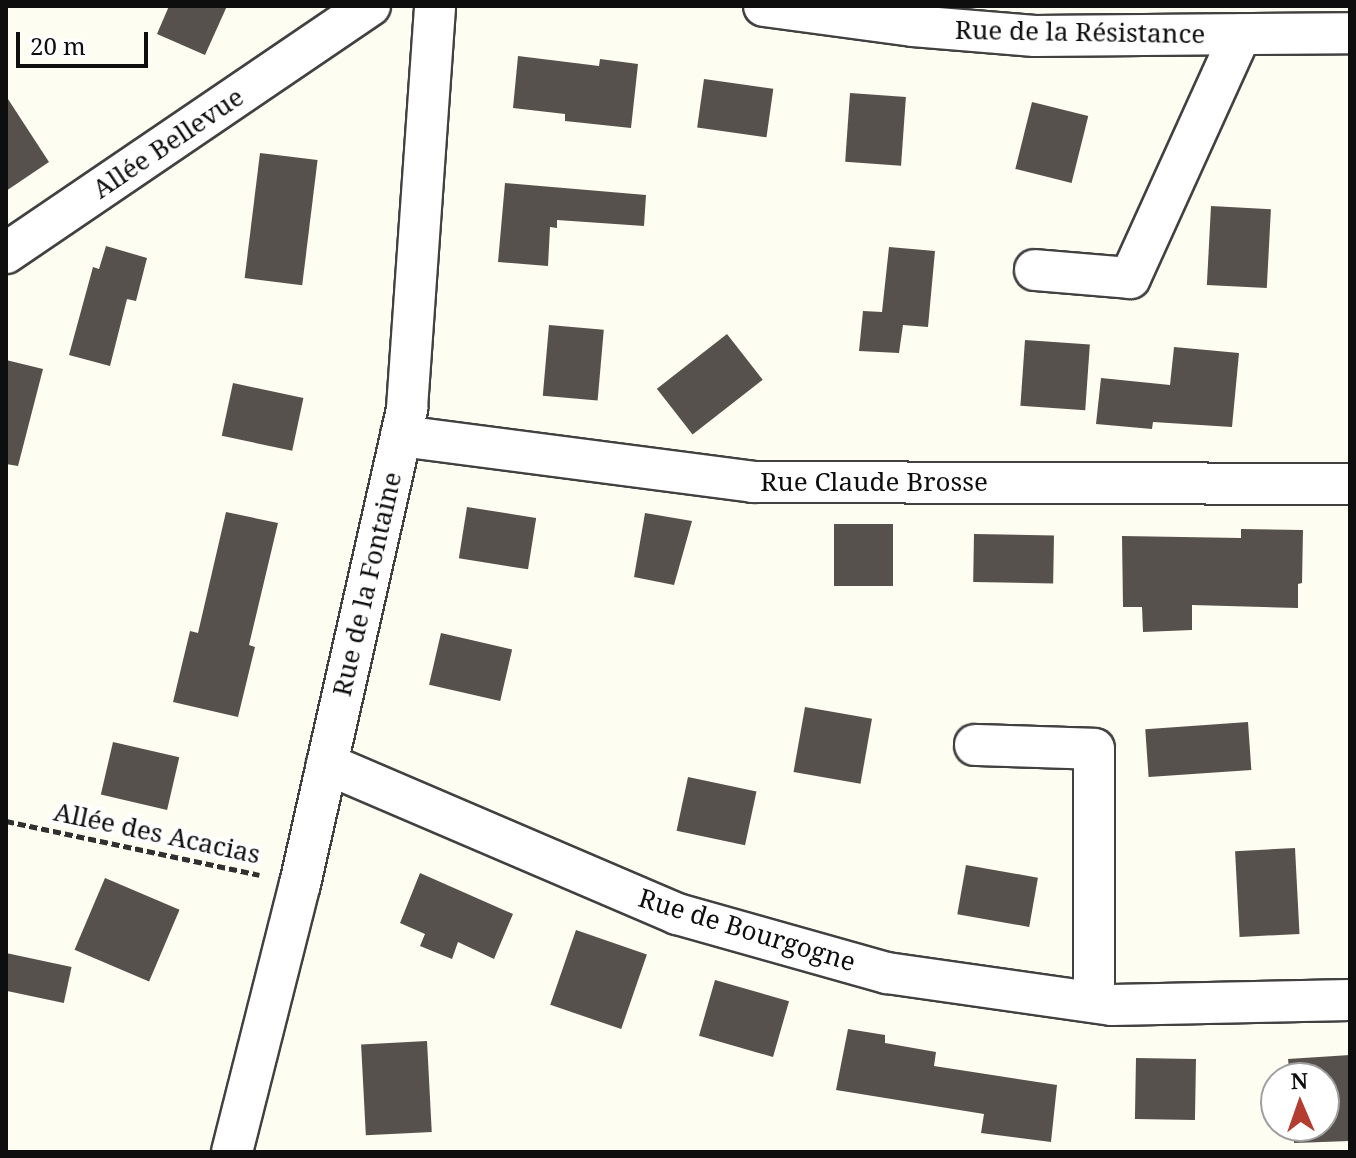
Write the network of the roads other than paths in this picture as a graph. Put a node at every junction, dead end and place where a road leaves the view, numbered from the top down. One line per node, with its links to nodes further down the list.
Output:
1 (370, 6): 6 (street, Allée Bellevue)
2 (435, 6): 8 (street, Rue de la Fontaine)
3 (764, 6): 5 (street, Rue de la Résistance)
4 (1350, 33): 5 (street, Rue de la Résistance)
5 (1240, 35): 7 (street)
6 (6, 253)
7 (1035, 270)
8 (401, 436): 9 (street, Rue Claude Brosse); 11 (street, Rue de la Fontaine)
9 (1350, 484)
10 (975, 745): 13 (street)
11 (327, 764): 13 (street, Rue de Bourgogne); 14 (street, Rue de la Fontaine)
12 (1350, 1000): 13 (street, Rue de Bourgogne)
13 (1094, 1002)
14 (232, 1152)

